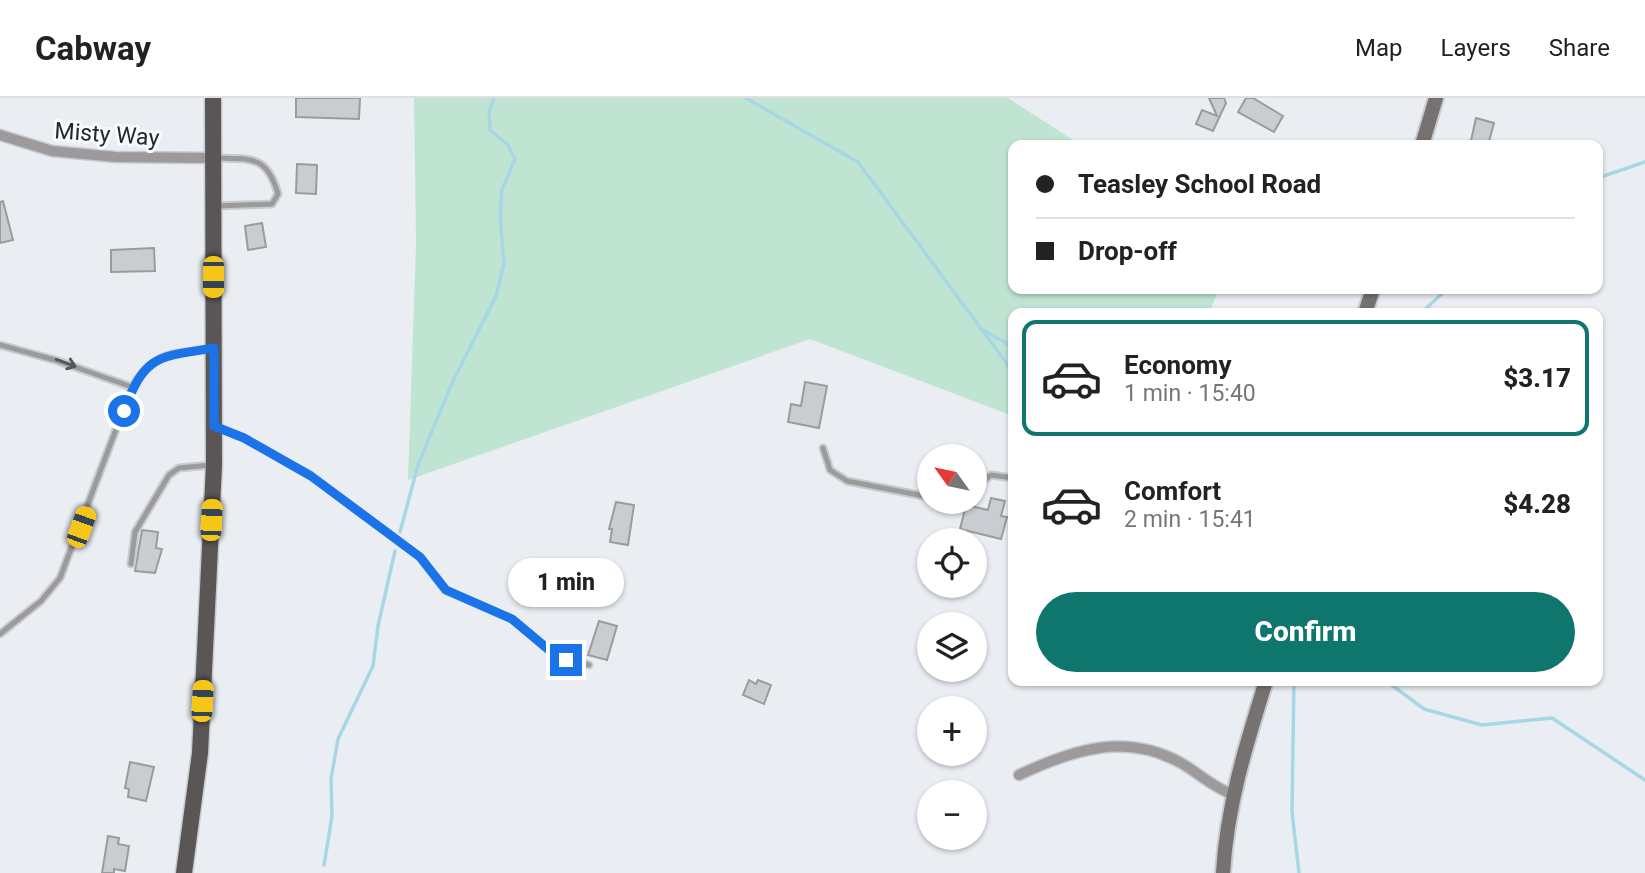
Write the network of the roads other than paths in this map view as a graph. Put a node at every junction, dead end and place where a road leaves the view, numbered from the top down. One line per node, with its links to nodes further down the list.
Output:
1 (213, 98): 5 (main road)
2 (1436, 98): 4 (main road)
3 (0, 135): 5 (street, Misty Way)
4 (1423, 140)
5 (212, 158): 6 (main road); 6 (lane)
6 (212, 206): 8 (main road)
7 (0, 345): 9 (lane, one-way to 9)
8 (214, 348): 9 (lane); 10 (main road)
9 (132, 387): 17 (lane)
10 (214, 426): 12 (main road); 18 (lane)
11 (823, 448): 15 (lane)
12 (214, 465): 16 (lane); 22 (main road)
13 (1008, 477): 14 (lane)
14 (987, 478)
15 (917, 495)
16 (131, 564)
17 (0, 634)
18 (589, 665)
19 (1264, 686): 21 (main road)
20 (1019, 775): 21 (street)
21 (1232, 794): 23 (main road)
22 (184, 873)
23 (1223, 873)

